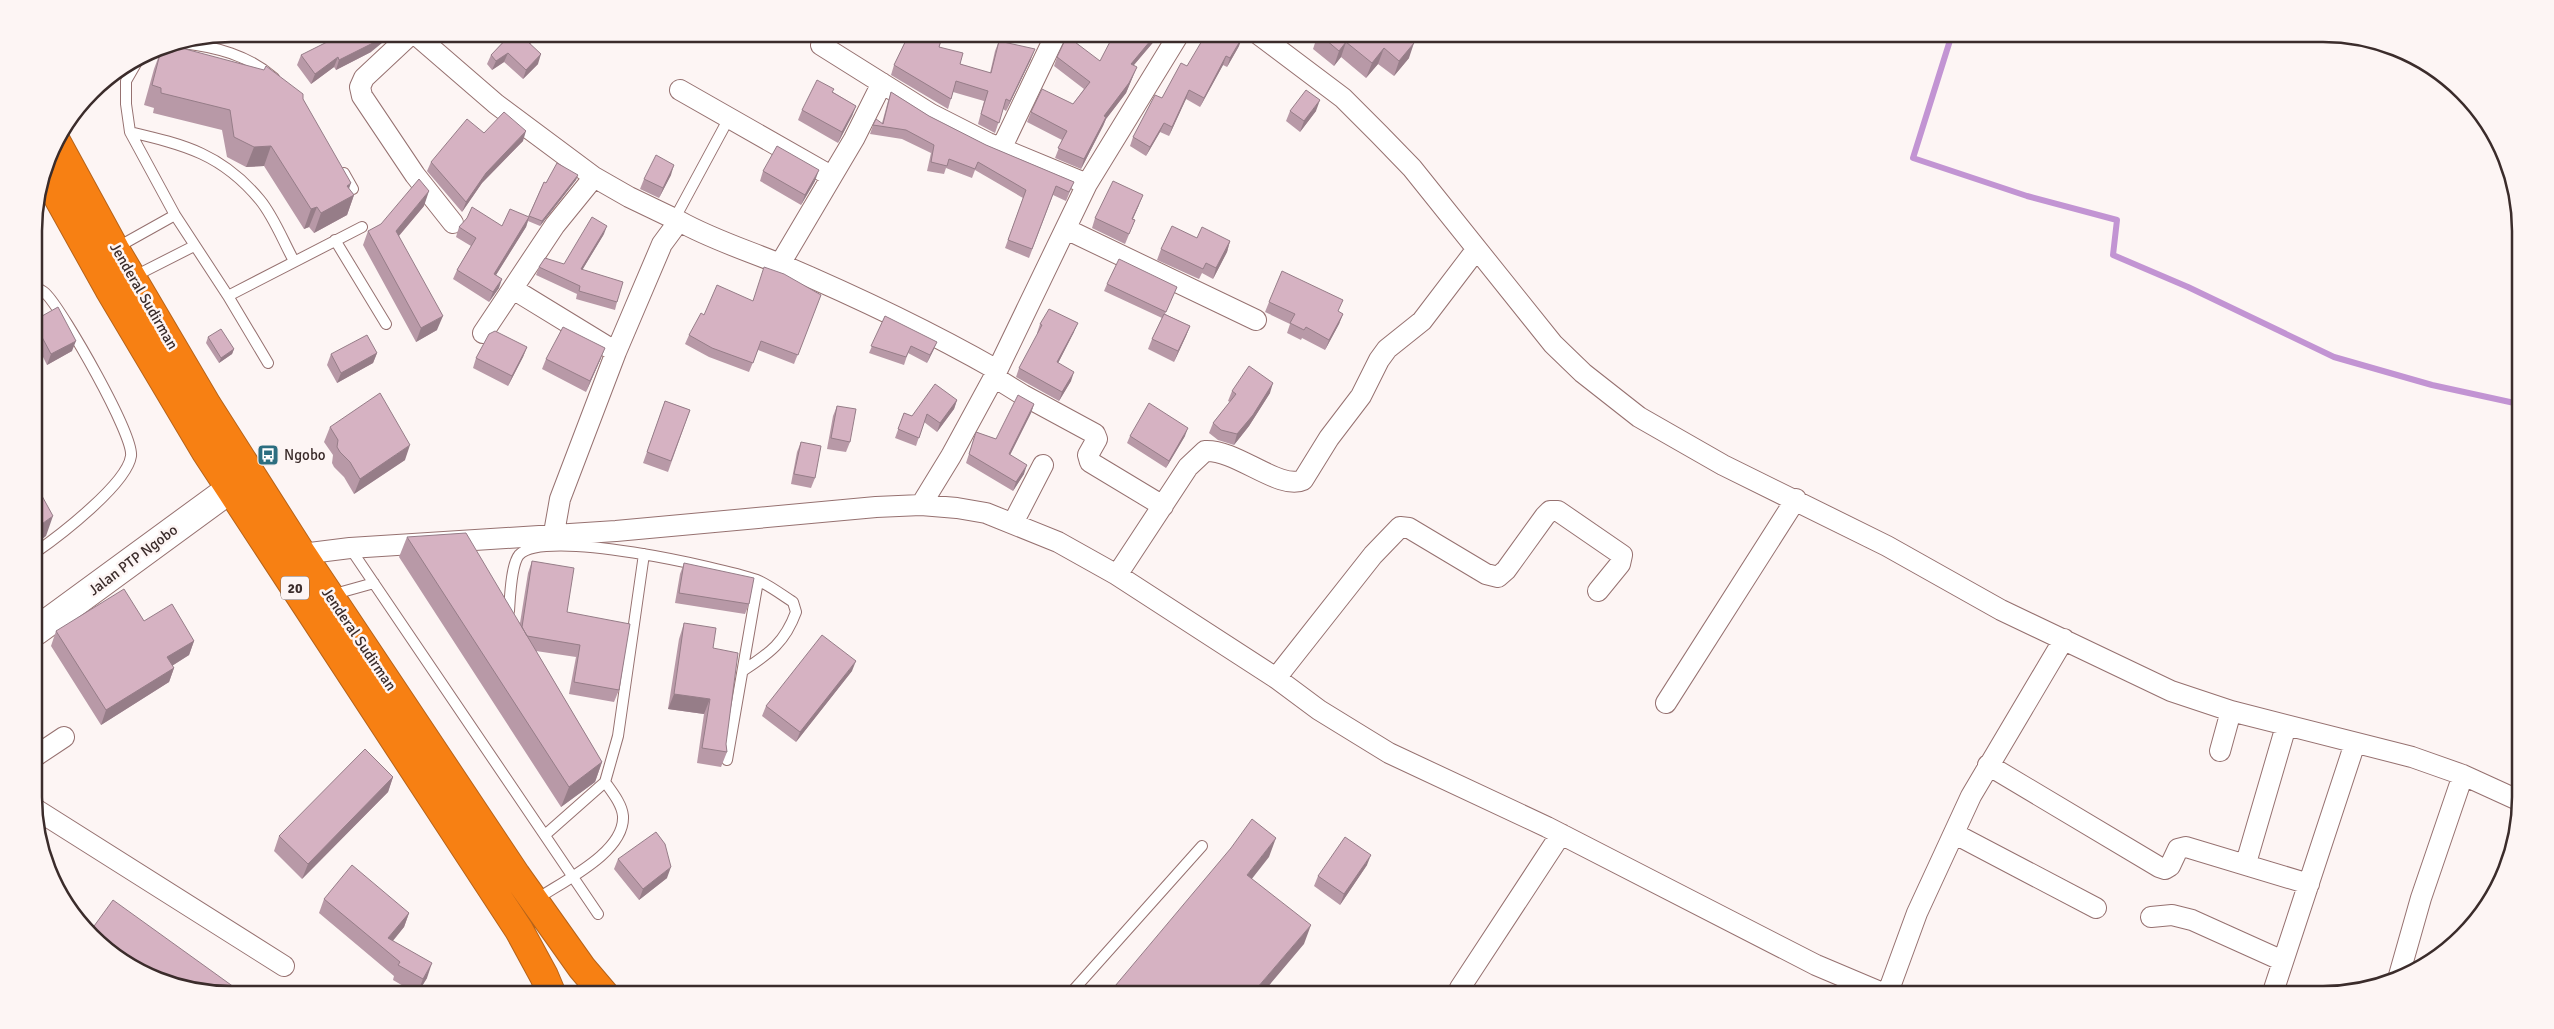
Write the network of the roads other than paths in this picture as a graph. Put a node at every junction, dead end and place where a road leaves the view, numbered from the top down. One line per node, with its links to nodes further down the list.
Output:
1 (402, 42): 24 (street)
2 (425, 42): 17 (street)
3 (1052, 42): 14 (street)
4 (1174, 42): 20 (street)
5 (1268, 42): 30 (street)
6 (197, 45): 9 (lane)
7 (821, 45): 10 (street)
8 (132, 71): 13 (lane)
9 (279, 83)
10 (882, 83): 14 (street); 18 (street)
11 (680, 90): 12 (street)
12 (729, 118): 18 (street); 23 (lane)
13 (130, 132): 22 (lane); 31 (lane)
14 (1001, 149): 20 (street)
15 (61, 151): 29 (highway, Jenderal Sudirman / 20)
16 (340, 164): 21 (lane)
17 (594, 176): 23 (street); 34 (street)
18 (831, 176): 32 (street)
19 (49, 182): 44 (highway, Jenderal Sudirman / 20)
20 (1087, 184): 26 (street)
21 (353, 189)
22 (174, 215): 28 (lane); 29 (lane)
23 (677, 219): 32 (street); 40 (street)
24 (453, 223)
25 (362, 227): 27 (lane)
26 (1066, 229): 37 (street); 42 (street)
27 (335, 240): 31 (lane); 38 (lane)
28 (194, 246): 33 (lane); 36 (lane)
29 (115, 248): 33 (highway, Jenderal Sudirman / 20)
30 (1476, 250): 45 (street); 47 (street)
31 (294, 261): 36 (lane)
32 (780, 264): 42 (street)
33 (132, 277): 52 (highway, Jenderal Sudirman / 20)
34 (513, 289): 39 (street); 40 (street)
35 (42, 291): 50 (lane)
36 (228, 296): 41 (lane)
37 (1256, 320)
38 (386, 324)
39 (483, 333)
40 (616, 352): 49 (street)
41 (268, 364)
42 (995, 373): 46 (street); 47 (street)
43 (1043, 465): 48 (street)
44 (230, 489): 60 (main road, Jalan PTP Ngobo); 91 (highway, Jenderal Sudirman / 20)
45 (1796, 499): 61 (street); 64 (street)
46 (922, 505): 48 (street); 49 (street)
47 (1163, 506): 54 (street)
48 (1013, 523): 54 (street)
49 (554, 533): 51 (street)
50 (42, 547)
51 (350, 548): 52 (street); 56 (lane)
52 (302, 554): 58 (highway, Jenderal Sudirman / 20)
53 (644, 554): 55 (lane); 59 (lane); 74 (lane)
54 (1117, 575): 63 (street)
55 (758, 581): 62 (lane); 62 (lane)
56 (374, 583): 58 (lane); 79 (lane)
57 (1598, 591): 63 (street)
58 (330, 596): 84 (highway, Jenderal Sudirman / 20)
59 (509, 611)
60 (42, 627)
61 (2064, 639): 65 (street); 72 (street)
62 (744, 670): 71 (lane)
63 (1276, 678): 77 (street)
64 (1666, 703)
65 (2231, 711): 66 (street); 70 (street)
66 (2286, 726): 68 (street); 81 (street)
67 (64, 737): 69 (street)
68 (2355, 743): 73 (street); 83 (street)
69 (42, 751)
70 (2220, 751)
71 (726, 760)
72 (1988, 765): 78 (street); 81 (street)
73 (2462, 775): 75 (street); 90 (street)
74 (605, 782): 79 (lane); 82 (lane)
75 (2512, 797)
76 (43, 814): 89 (street)
77 (1561, 834): 94 (street); 95 (street)
78 (1955, 834): 85 (street); 96 (street)
79 (545, 835): 82 (lane)
80 (1202, 846): 93 (lane)
81 (2246, 863): 83 (street)
82 (571, 875): 84 (lane); 86 (lane)
83 (2309, 884): 88 (street)
84 (534, 901): 92 (highway, Jenderal Sudirman / 20)
85 (2096, 908)
86 (598, 914)
87 (2151, 917): 88 (street)
88 (2283, 961): 97 (street)
89 (284, 966)
90 (2401, 969)
91 (548, 986)
92 (597, 986)
93 (1077, 986)
94 (1461, 986)
95 (1866, 986)
96 (1890, 986)
97 (2275, 986)

